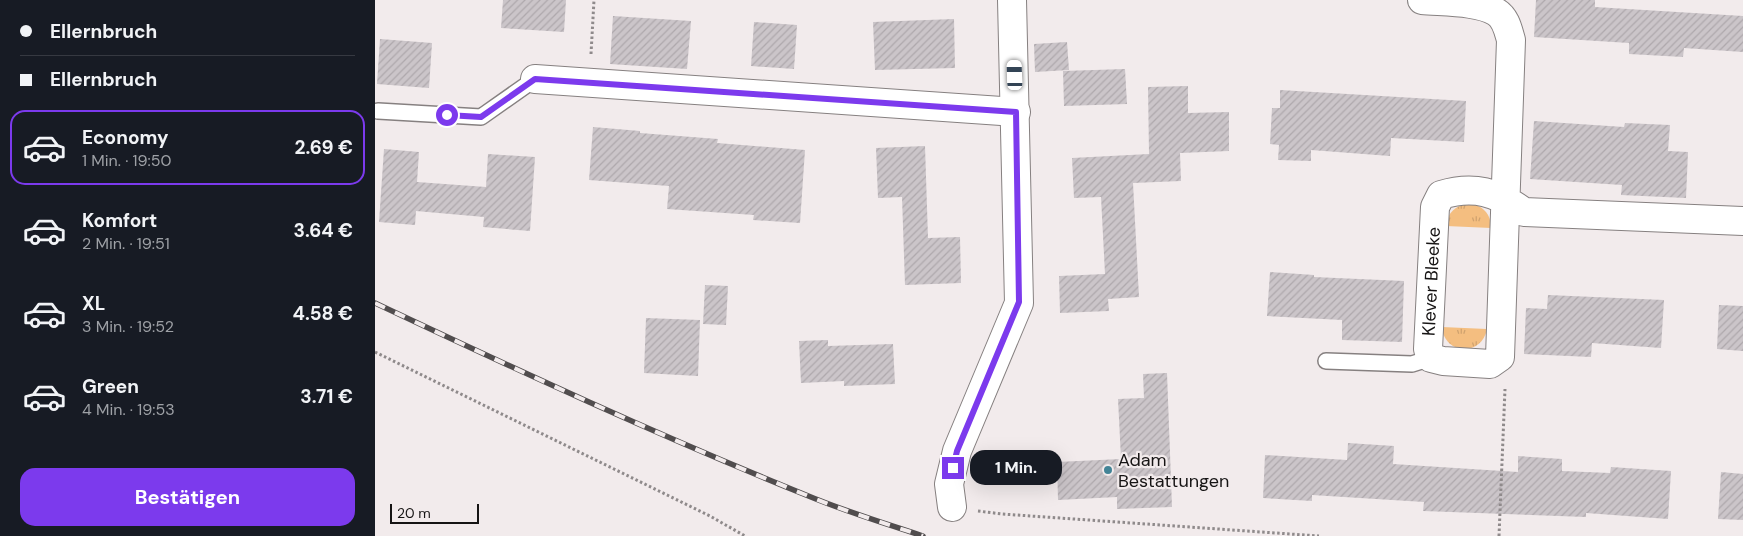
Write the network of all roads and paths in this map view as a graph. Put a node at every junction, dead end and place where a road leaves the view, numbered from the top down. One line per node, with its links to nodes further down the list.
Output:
1 (594, 0): 5 (path)
2 (1012, 0): 7 (street)
3 (1422, 0): 8 (street)
4 (535, 79): 5 (street); 6 (lane)
5 (589, 82): 7 (street)
6 (379, 111)
7 (1016, 112): 14 (street)
8 (1506, 199): 9 (street, Klever Bleeke); 11 (street); 12 (street, Klever Bleeke)
9 (1743, 221)
10 (375, 352): 15 (path)
11 (1500, 357): 12 (street, Klever Bleeke); 17 (path)
12 (1431, 358): 13 (lane)
13 (1326, 360)
14 (952, 507): 16 (path)
15 (745, 536)
16 (1319, 536)
17 (1499, 536)

